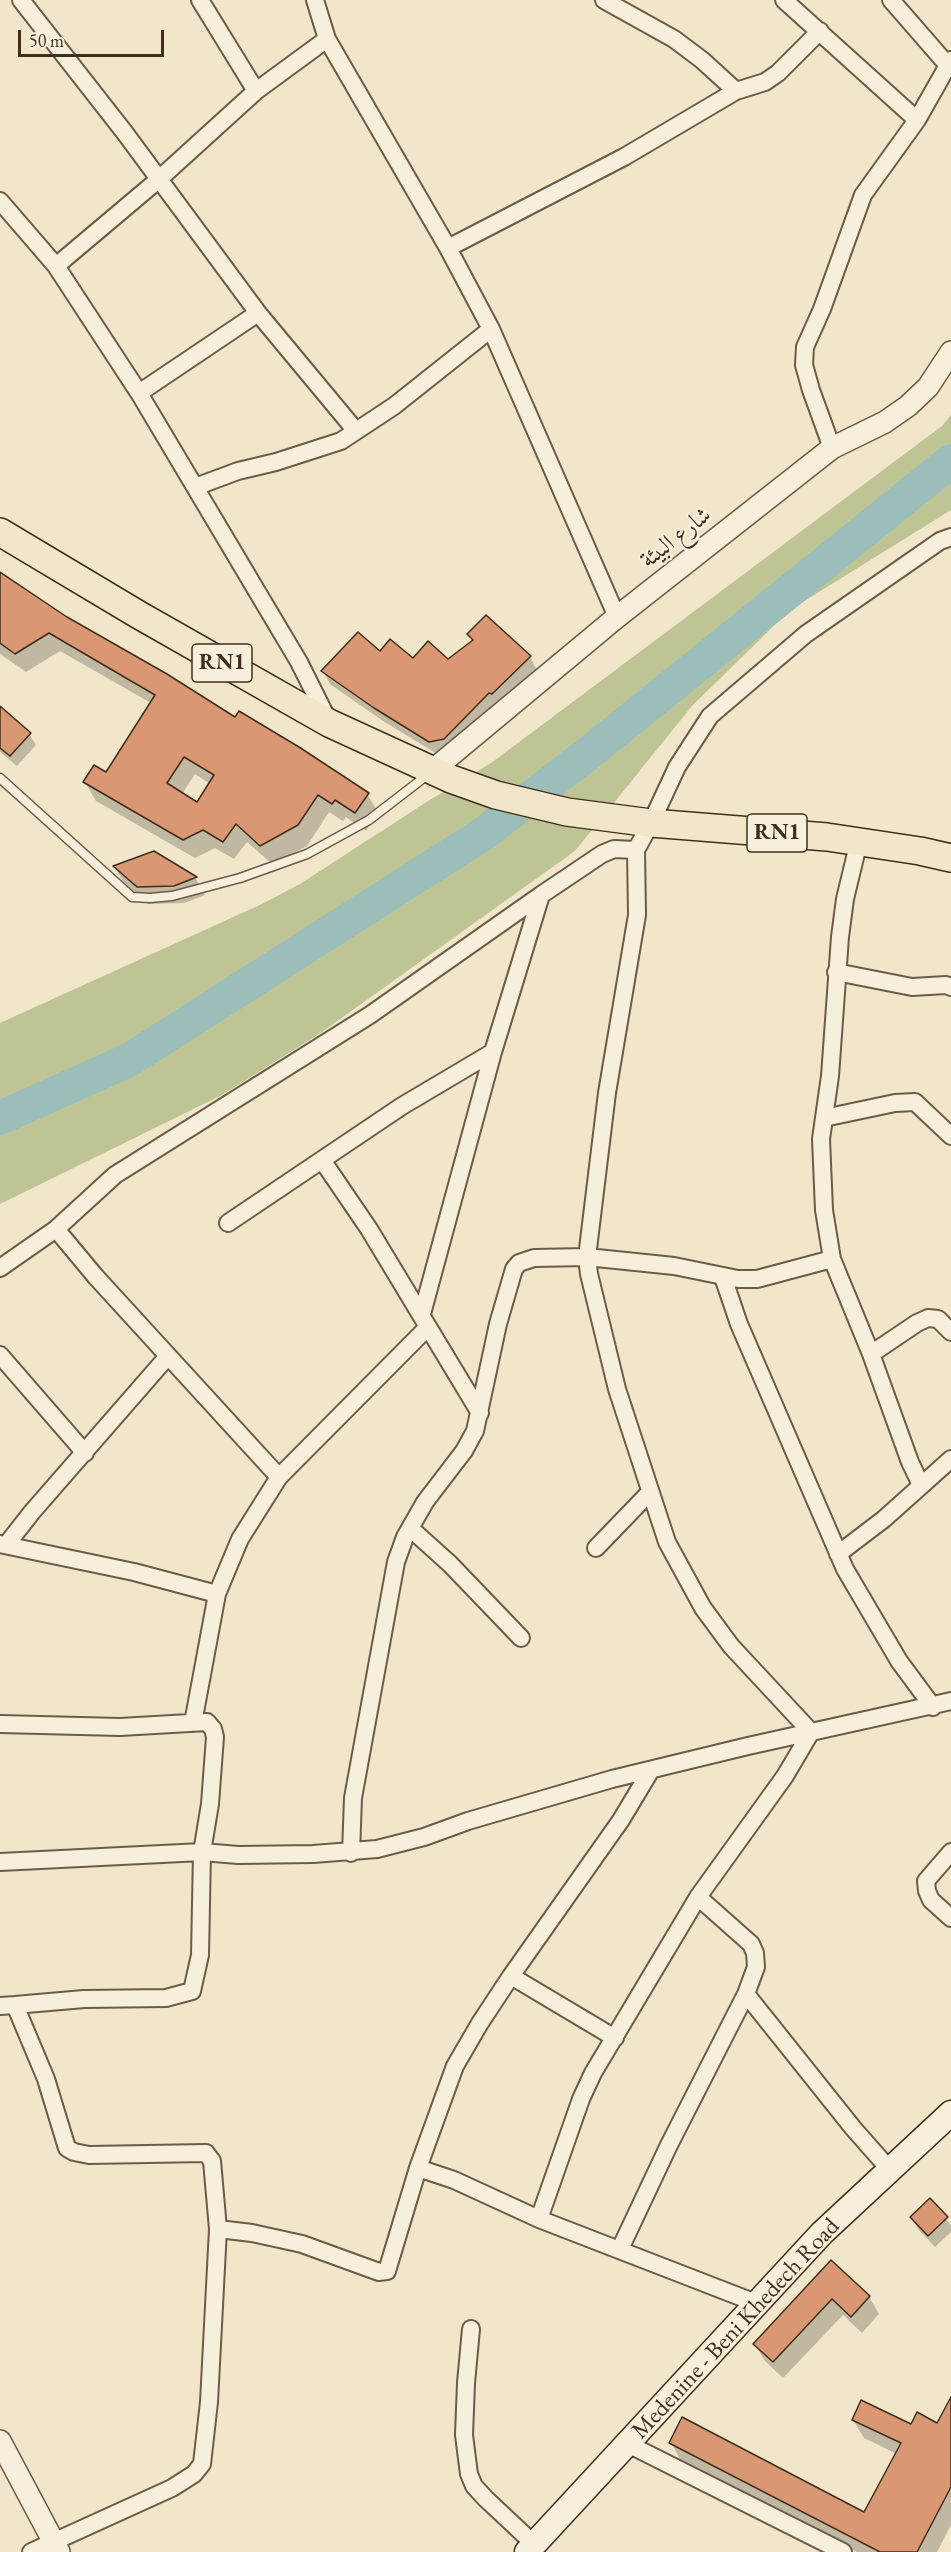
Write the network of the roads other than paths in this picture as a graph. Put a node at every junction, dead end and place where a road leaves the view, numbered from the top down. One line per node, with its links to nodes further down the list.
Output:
1 (21, 0): 13 (street)
2 (200, 0): 10 (street)
3 (604, 0): 11 (street)
4 (784, 0): 7 (street)
5 (891, 0): 9 (street)
6 (318, 1): 8 (street)
7 (820, 31): 11 (street); 12 (street)
8 (327, 39): 10 (street); 15 (street)
9 (950, 65): 12 (street)
10 (256, 91): 13 (street)
11 (736, 91): 15 (street)
12 (917, 120): 22 (street)
13 (158, 180): 16 (street); 17 (street)
14 (0, 201): 16 (street)
15 (448, 248): 18 (street)
16 (56, 266): 20 (street)
17 (258, 313): 20 (street); 21 (street)
18 (491, 328): 21 (street); 26 (street)
19 (951, 352): 22 (street, شارع البيئة)
20 (139, 393): 23 (street)
21 (356, 430): 23 (street)
22 (832, 448): 26 (street, شارع البيئة)
23 (195, 487): 27 (street)
24 (0, 532): 27 (main road, RN1)
25 (951, 537): 30 (street)
26 (617, 617): 28 (street, شارع البيئة)
27 (329, 723): 28 (main road, RN1)
28 (442, 774): 29 (lane); 30 (main road, RN1)
29 (0, 778)
30 (651, 823): 31 (main road, RN1); 32 (street)
31 (859, 841): 33 (main road, RN1); 35 (street)
32 (636, 850): 34 (street); 43 (street)
33 (951, 858)
34 (541, 896): 37 (street); 42 (street)
35 (836, 972): 36 (street); 38 (street)
36 (951, 987)
37 (493, 1052): 40 (street); 47 (street)
38 (824, 1118): 39 (street); 44 (street)
39 (951, 1136)
40 (322, 1160): 41 (street); 47 (street)
41 (228, 1223)
42 (56, 1229): 45 (street); 51 (street)
43 (587, 1257): 46 (street); 52 (street); 57 (street)
44 (832, 1259): 46 (street); 49 (street)
45 (0, 1268)
46 (723, 1276): 61 (street)
47 (425, 1321): 52 (street); 55 (street)
48 (951, 1332): 49 (street)
49 (871, 1354): 56 (street)
50 (0, 1355): 53 (street)
51 (168, 1356): 53 (street); 55 (street)
52 (480, 1413): 58 (street)
53 (85, 1453): 59 (street)
54 (951, 1460): 56 (street)
55 (279, 1477): 62 (street)
56 (921, 1485): 61 (street)
57 (650, 1492): 60 (street); 68 (street)
58 (410, 1528): 63 (street); 71 (street)
59 (4, 1544): 62 (street)
60 (596, 1548)
61 (838, 1554): 65 (street)
62 (217, 1594): 66 (street)
63 (521, 1638)
64 (951, 1701): 65 (street)
65 (933, 1707): 68 (street)
66 (193, 1723): 67 (street); 70 (street)
67 (0, 1724)
68 (810, 1732): 69 (street); 74 (street)
69 (651, 1770): 71 (street); 76 (street)
70 (202, 1852): 71 (street); 73 (street); 78 (street)
71 (351, 1852)
72 (951, 1852): 75 (street)
73 (0, 1862)
74 (698, 1897): 77 (street); 79 (street)
75 (951, 1918)
76 (511, 1976): 79 (street); 81 (street)
77 (746, 1994): 82 (street); 85 (street)
78 (8, 2005): 84 (street)
79 (615, 2038): 83 (street)
80 (951, 2113): 82 (main road, Medenine - Beni Khedech Road)
81 (418, 2168): 83 (street); 84 (street)
82 (890, 2170): 86 (main road, Medenine - Beni Khedech Road)
83 (539, 2219): 85 (street)
84 (218, 2229): 90 (street)
85 (620, 2249): 86 (street)
86 (756, 2303): 89 (main road, Medenine - Beni Khedech Road)
87 (471, 2330): 91 (street)
88 (0, 2440): 90 (street)
89 (628, 2444): 91 (main road, Medenine - Beni Khedech Road); 93 (street)
90 (56, 2547): 92 (street)
91 (531, 2548)
92 (31, 2552)
93 (843, 2552)

